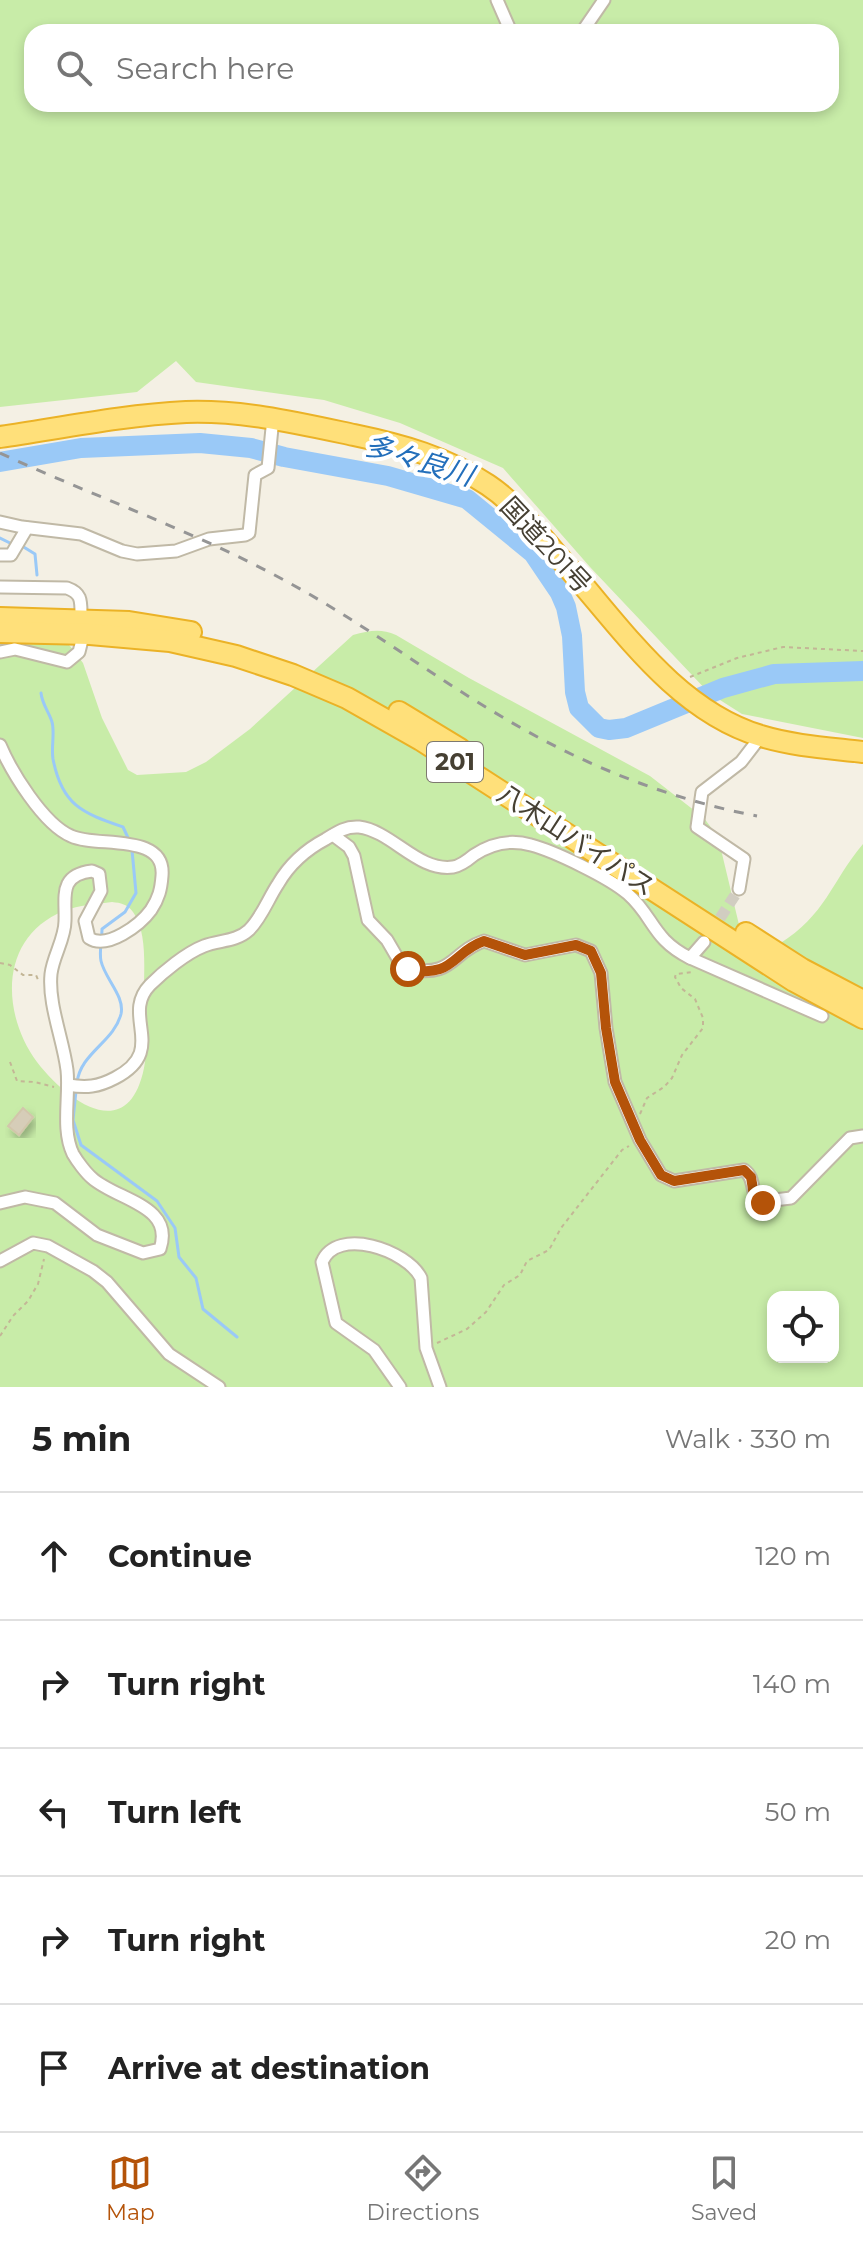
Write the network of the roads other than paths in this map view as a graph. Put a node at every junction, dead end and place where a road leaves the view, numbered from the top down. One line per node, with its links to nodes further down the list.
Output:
1 (497, 0): 3 (street)
2 (604, 0): 4 (street)
3 (508, 24)
4 (588, 24)
5 (273, 425): 6 (highway, 国道201号); 8 (street); 16 (highway, 国道201号)
6 (0, 437)
7 (0, 522): 8 (street)
8 (27, 528): 9 (street)
9 (0, 555)
10 (0, 587): 11 (street)
11 (81, 613)
12 (0, 618): 23 (highway, 八木山バイパス / 201)
13 (0, 632): 25 (highway, 八木山バイパス / 201)
14 (82, 640): 15 (street)
15 (0, 652)
16 (761, 736): 18 (highway, 国道201号); 20 (street)
17 (0, 745): 26 (street)
18 (863, 752)
19 (333, 835): 22 (street); 26 (street); 27 (street)
20 (739, 889)
21 (704, 942): 22 (street)
22 (690, 958): 24 (street)
23 (863, 1001)
24 (822, 1016)
25 (863, 1018)
26 (68, 1087): 28 (street)
27 (863, 1136)
28 (0, 1203)
29 (0, 1261): 30 (street)
30 (219, 1387)
31 (400, 1387): 32 (street)
32 (440, 1387)

